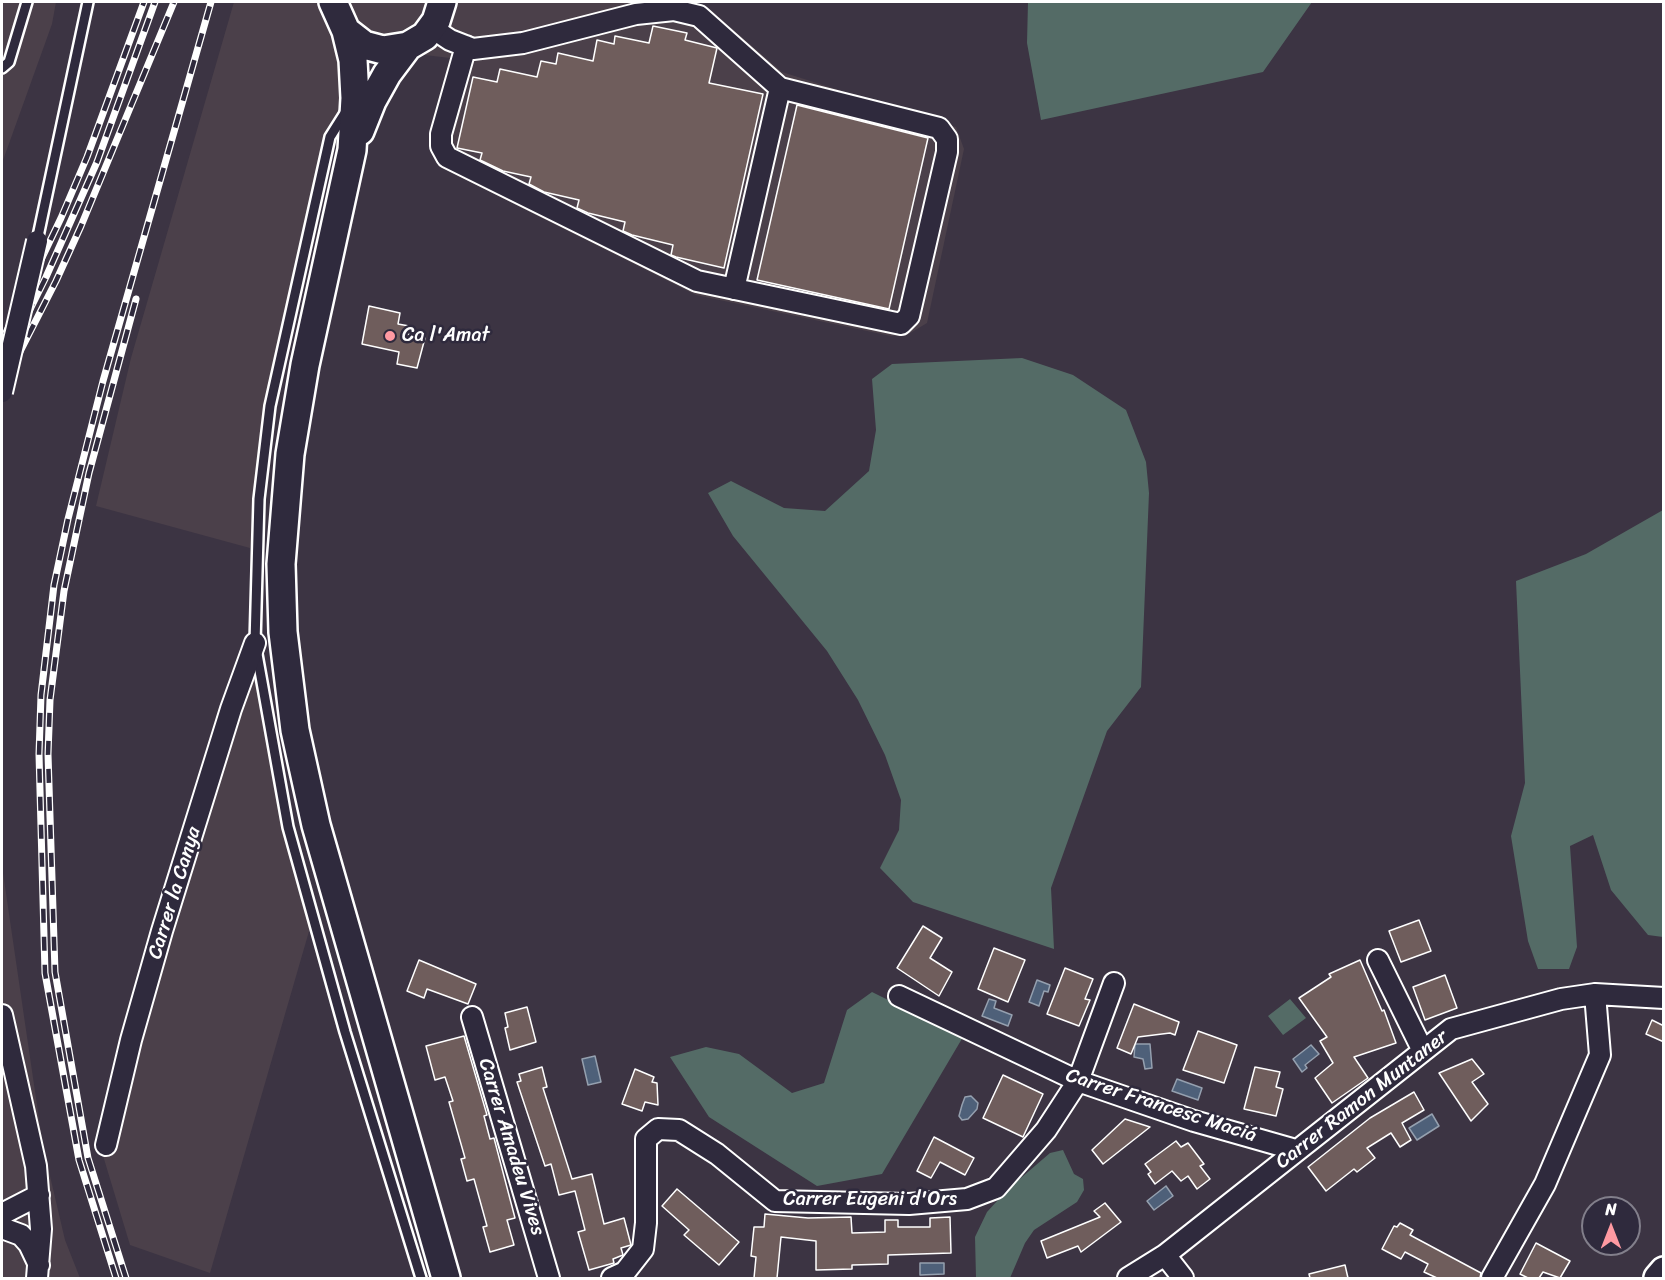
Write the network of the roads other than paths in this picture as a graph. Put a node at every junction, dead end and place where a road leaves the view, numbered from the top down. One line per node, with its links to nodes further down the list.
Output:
1 (27, 2): 9 (lane)
2 (88, 2): 13 (lane)
3 (333, 2): 6 (main road)
4 (442, 2): 5 (main road)
5 (432, 28): 7 (main road); 8 (street)
6 (346, 31): 7 (main road); 11 (main road)
7 (408, 46): 12 (main road)
8 (466, 46): 10 (street); 14 (street)
9 (2, 68)
10 (780, 88): 14 (street); 14 (street)
11 (356, 98): 12 (main road); 16 (lane)
12 (352, 150): 35 (main road)
13 (37, 241): 15 (street, bridge)
14 (734, 289)
15 (2, 392)
16 (255, 644): 26 (street, Carrer la Canya); 34 (lane)
17 (1378, 960): 24 (street)
18 (1114, 983): 25 (street, Carrer Eugeni d'Ors)
19 (1595, 994): 21 (street, Carrer Ramon Muntaner); 24 (street, Carrer Ramon Muntaner); 40 (street)
20 (899, 996): 25 (street, Carrer Francesc Maciá)
21 (1664, 998)
22 (2, 1015): 28 (street)
23 (471, 1017): 36 (street, Carrer Amadeu Vives)
24 (1423, 1051): 27 (street, Carrer Ramon Muntaner)
25 (1078, 1081): 27 (street, Carrer Francesc Maciá); 37 (street, Carrer Eugeni d'Ors)
26 (106, 1145)
27 (1296, 1150): 31 (street, Carrer Ramon Muntaner)
28 (39, 1195): 29 (street); 33 (street)
29 (2, 1214)
30 (2, 1228): 33 (street)
31 (1165, 1255): 38 (street, Carrer Ramon Muntaner); 39 (street)
32 (1664, 1270): 41 (main road)
33 (38, 1272)
34 (421, 1278)
35 (446, 1278)
36 (549, 1278)
37 (612, 1278)
38 (1128, 1278)
39 (1183, 1278)
40 (1492, 1278)
41 (1658, 1278)

